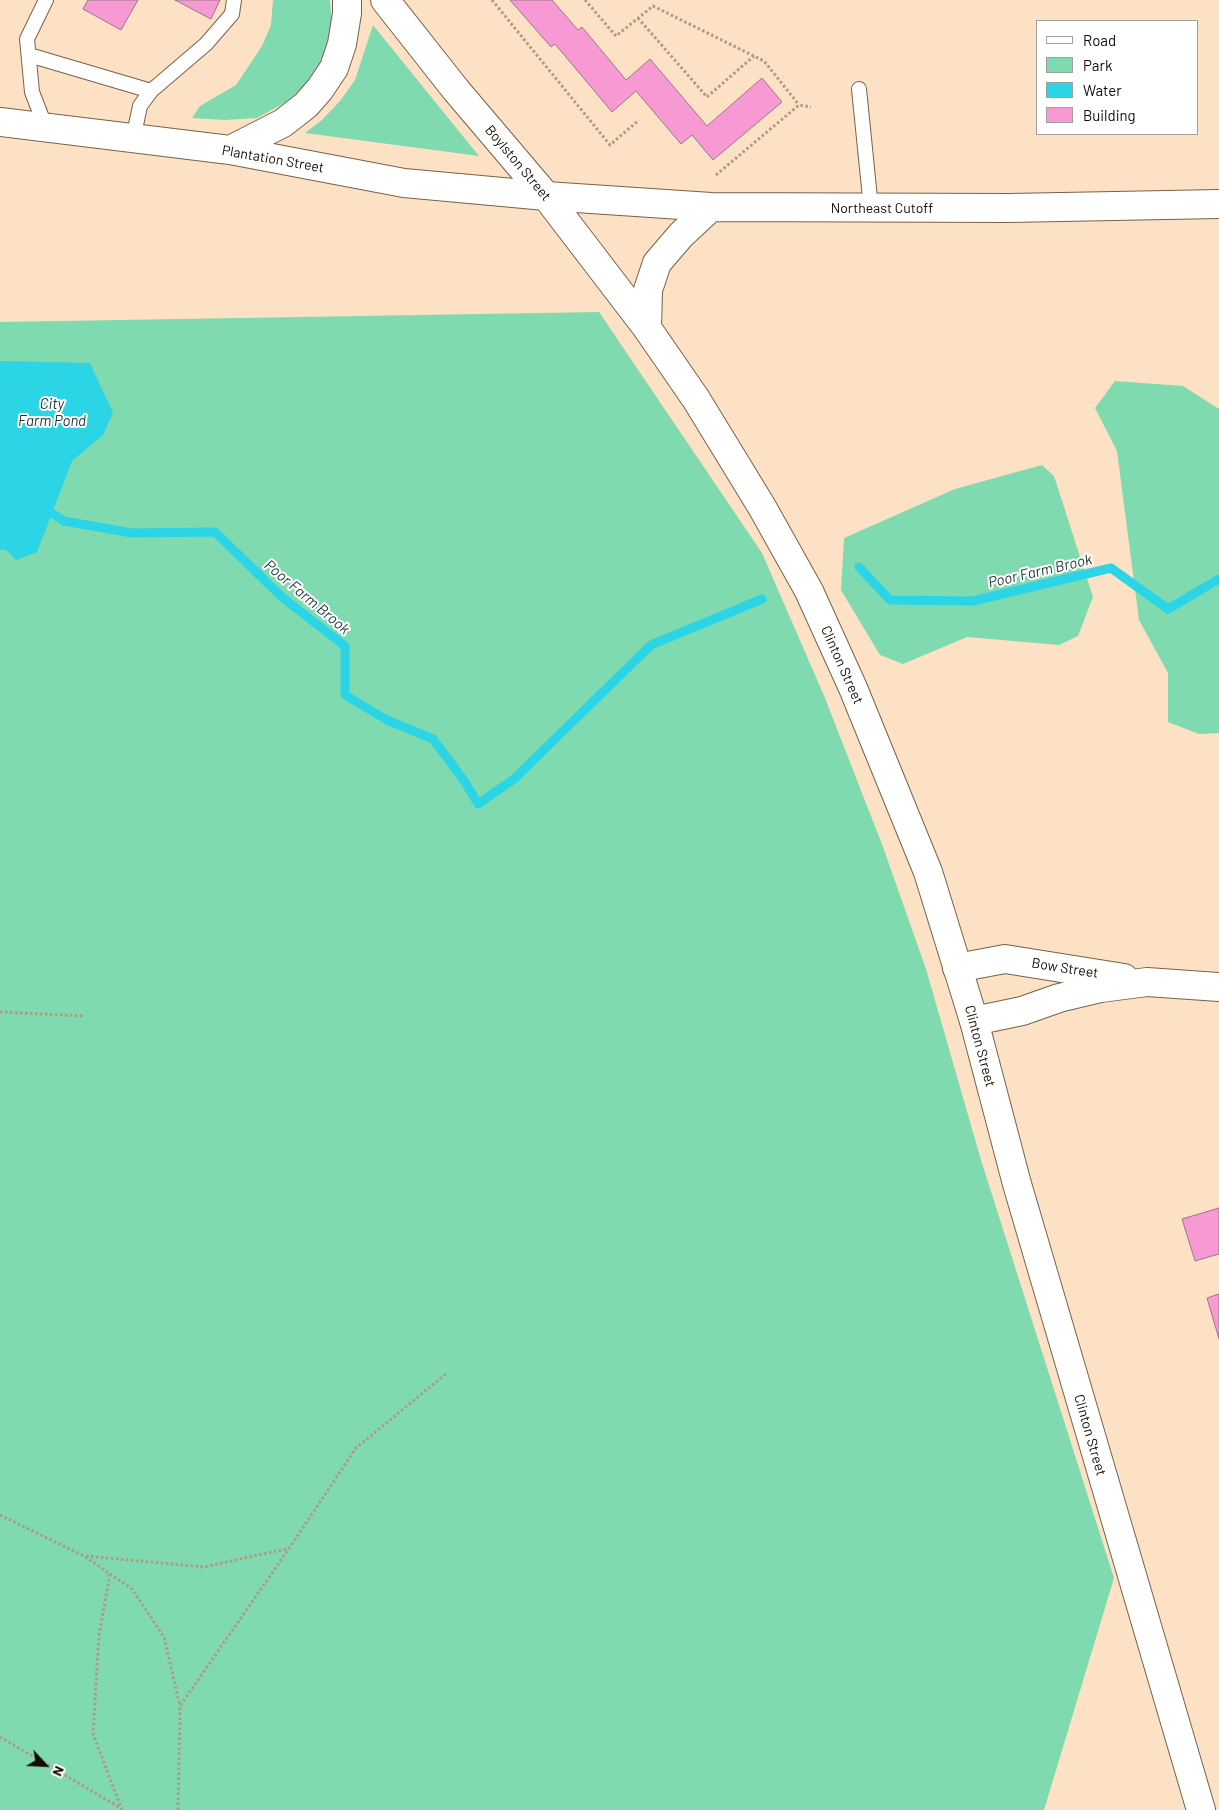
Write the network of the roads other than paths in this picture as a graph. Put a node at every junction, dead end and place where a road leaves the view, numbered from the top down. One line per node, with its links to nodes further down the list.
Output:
1 (46, 0): 5 (lane)
2 (234, 0): 7 (lane)
3 (347, 0): 11 (main road)
4 (385, 0): 12 (main road, Boylston Street)
5 (29, 56): 7 (lane); 9 (lane)
6 (860, 89): 15 (lane)
7 (151, 91): 10 (lane)
8 (0, 122): 9 (main road, Plantation Street)
9 (46, 128): 10 (main road, Plantation Street)
10 (133, 139): 11 (main road, Plantation Street)
11 (230, 150): 12 (main road, Plantation Street)
12 (546, 196): 14 (main road, Northeast Cutoff); 16 (main road, Boylston Street)
13 (1219, 204): 15 (main road, Northeast Cutoff)
14 (711, 207): 15 (main road, Northeast Cutoff); 16 (main road)
15 (871, 208)
16 (647, 328): 17 (main road, Clinton Street)
17 (957, 968): 18 (main road, Bow Street); 20 (main road, Clinton Street)
18 (1172, 984): 19 (main road, Bow Street); 20 (main road, Bow Street)
19 (1219, 988)
20 (974, 1021): 21 (main road, Clinton Street)
21 (1201, 1810)

